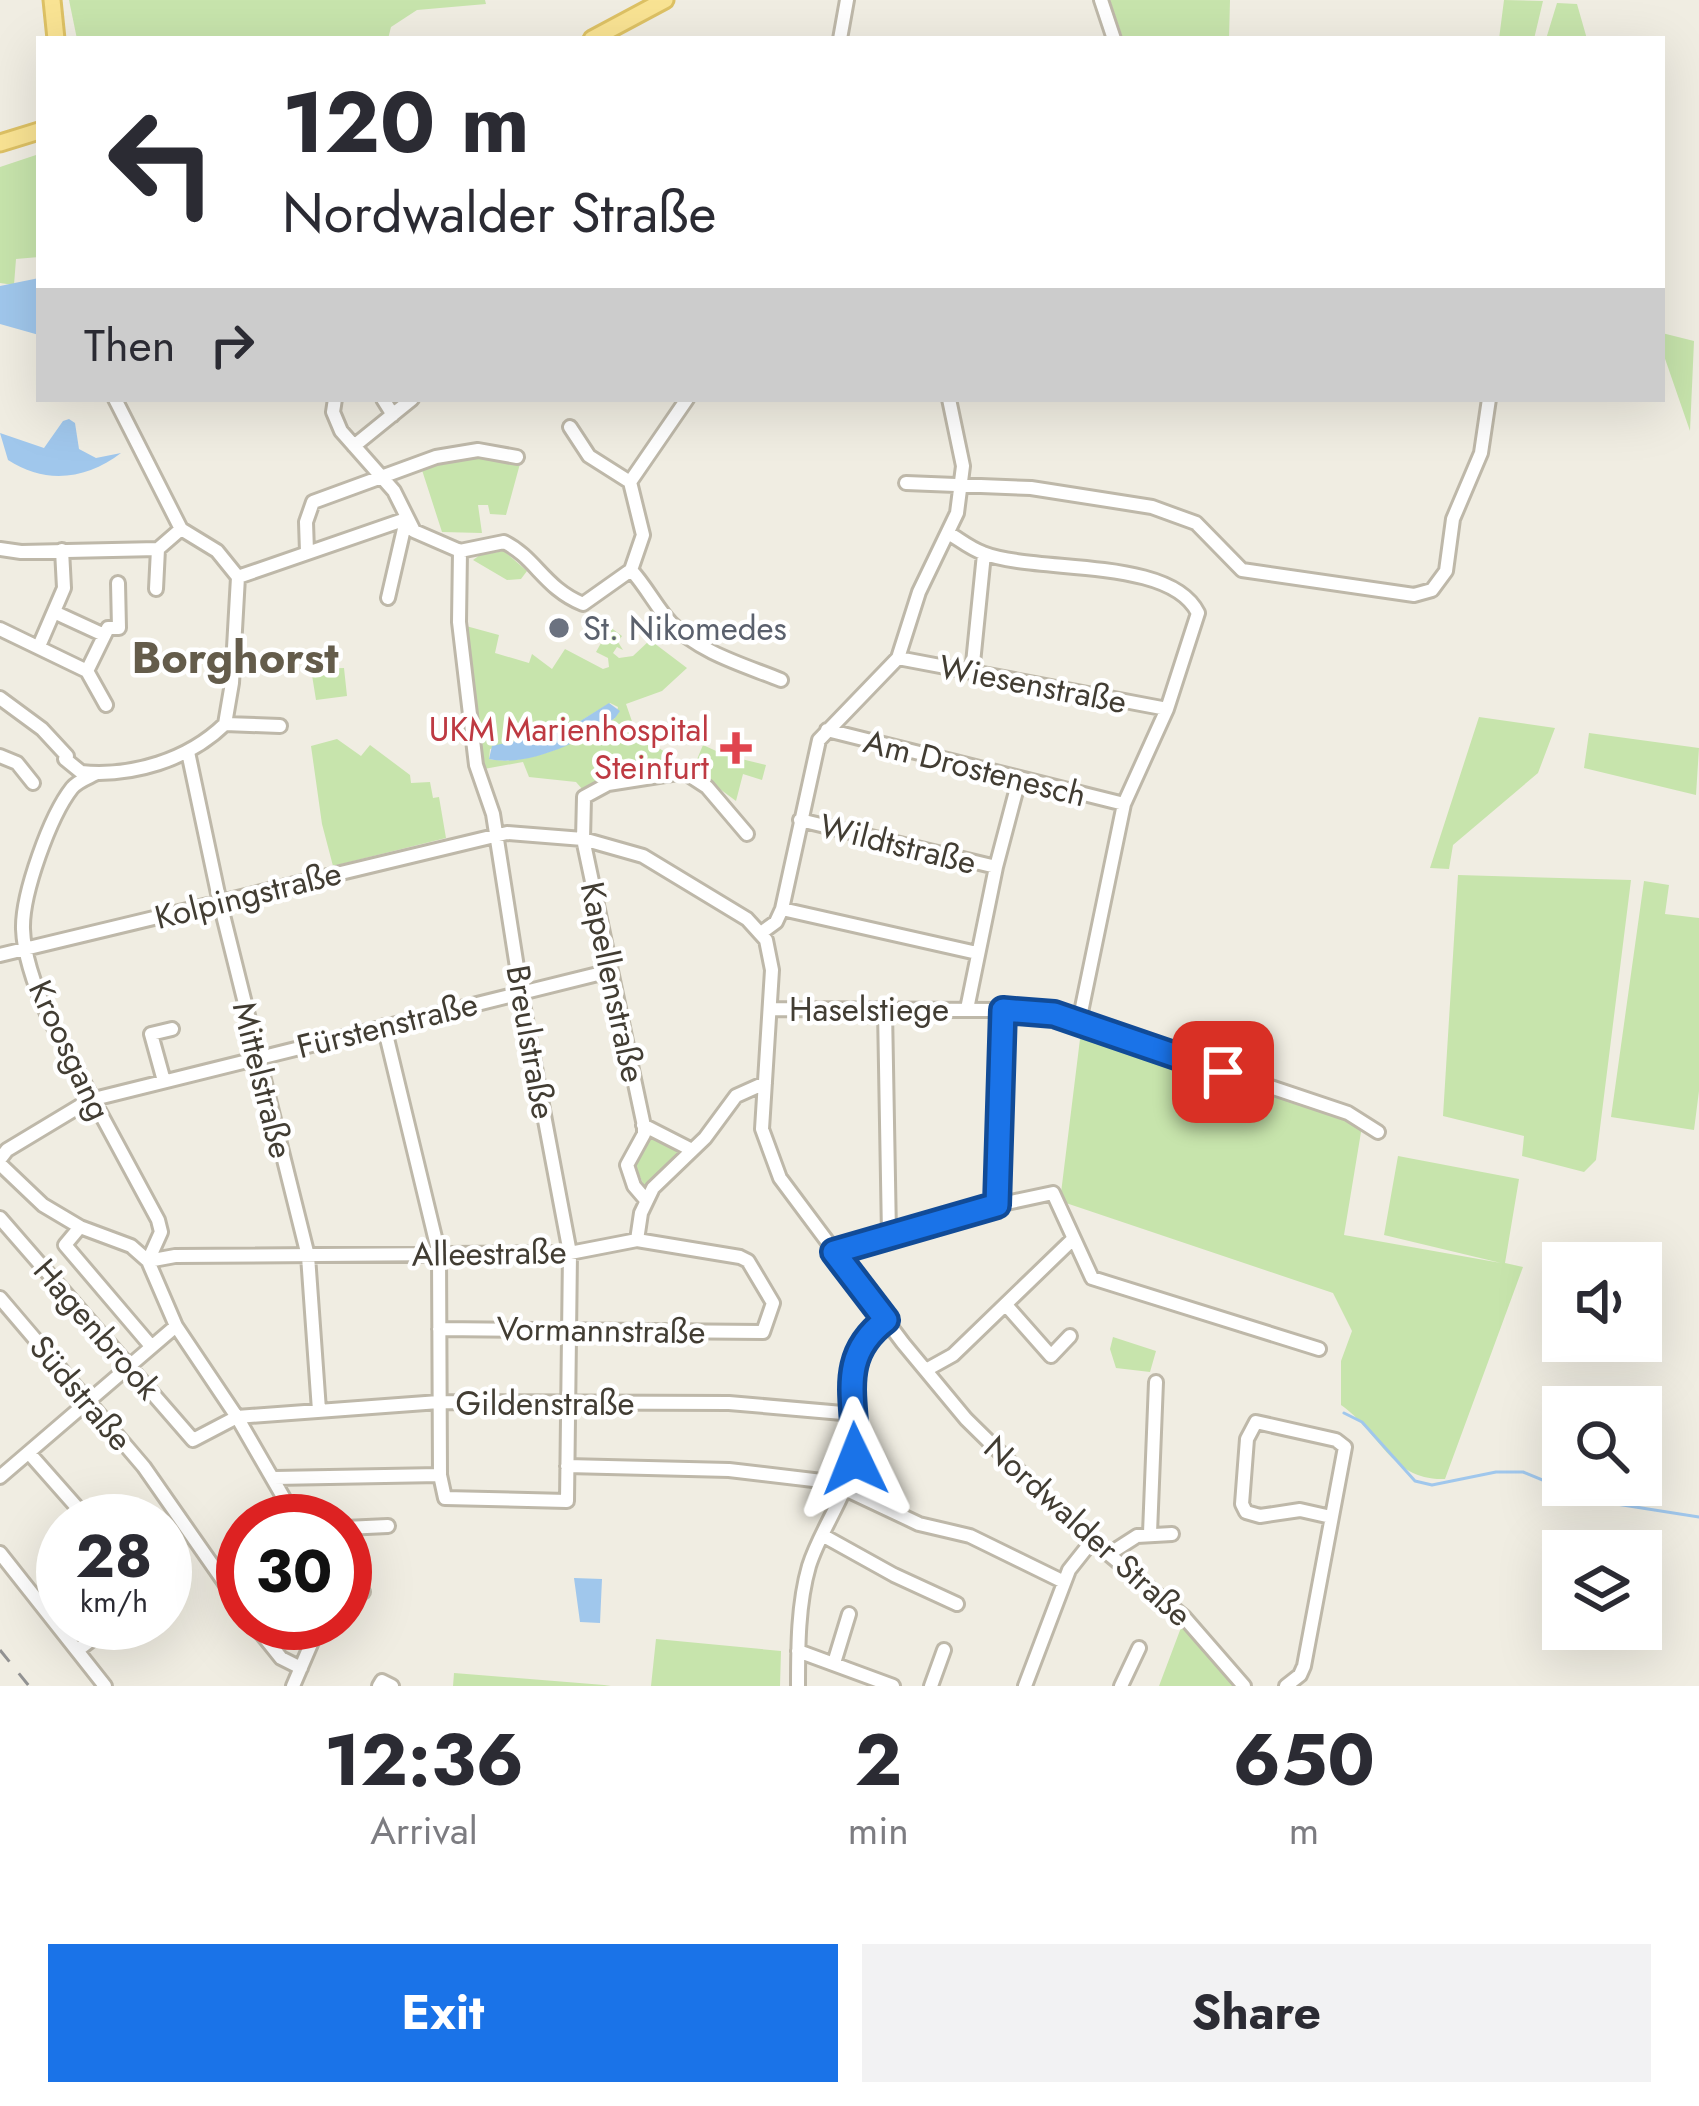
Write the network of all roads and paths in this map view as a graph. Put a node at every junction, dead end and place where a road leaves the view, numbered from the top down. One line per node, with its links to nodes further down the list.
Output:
1 (52, 0): 6 (main road)
2 (665, 0): 5 (main road)
3 (847, 0): 8 (street)
4 (1101, 0): 9 (street)
5 (638, 6): 7 (main road)
6 (56, 36)
7 (596, 36)
8 (841, 36)
9 (1113, 36)
10 (36, 132): 11 (main road)
11 (0, 142)
12 (117, 402): 28 (street)
13 (335, 402): 21 (street)
14 (385, 402): 19 (street)
15 (408, 402): 19 (street)
16 (685, 402): 24 (street)
17 (950, 402): 26 (street)
18 (1489, 402): 26 (street)
19 (393, 415): 21 (street)
20 (570, 427): 24 (street)
21 (354, 446): 23 (street)
22 (518, 457): 23 (street)
23 (384, 478): 27 (street); 34 (street)
24 (631, 482): 36 (street)
25 (906, 483): 26 (street)
26 (962, 487): 29 (street)
27 (406, 519): 33 (street); 34 (street); 40 (street)
28 (181, 529): 31 (street); 37 (street)
29 (950, 534): 35 (street); 45 (street)
30 (0, 549): 32 (street)
31 (158, 549): 32 (street); 39 (street)
32 (62, 550): 41 (street)
33 (460, 551): 36 (street); 62 (street, Breulstraße)
34 (307, 552): 37 (street)
35 (984, 554): 47 (street); 51 (street)
36 (631, 570): 48 (street)
37 (238, 577): 52 (street)
38 (118, 584): 43 (street)
39 (156, 589)
40 (388, 598)
41 (53, 612): 43 (street); 44 (street)
42 (0, 628): 44 (street)
43 (104, 635): 46 (street)
44 (39, 646): 46 (street)
45 (898, 658): 47 (street, Wiesenstraße); 54 (street)
46 (87, 671): 50 (street)
47 (972, 673): 51 (street, Wiesenstraße)
48 (781, 680)
49 (0, 698): 57 (street)
50 (106, 705)
51 (1167, 709): 60 (street)
52 (225, 724): 53 (street); 55 (street)
53 (280, 726)
54 (827, 730): 58 (street, Am Drostenesch); 61 (street)
55 (188, 752): 57 (street); 66 (street, Mittelstraße)
56 (0, 756): 59 (street)
57 (95, 773): 69 (street, Kroosgang)
58 (1019, 780): 60 (street, Am Drostenesch); 65 (street)
59 (33, 783)
60 (1124, 805): 78 (street)
61 (800, 820): 65 (street, Wildtstraße); 67 (street)
62 (496, 834): 64 (street); 66 (street, Kolpingstraße); 73 (street, Breulstraße)
63 (747, 834): 64 (street)
64 (583, 839): 68 (street); 72 (street, Kapellenstraße)
65 (996, 867): 70 (street)
66 (220, 903): 69 (street, Kolpingstraße); 81 (street, Mittelstraße)
67 (782, 908): 68 (street); 70 (street)
68 (761, 933): 74 (street, Nordwalder Straße)
69 (27, 946): 71 (street, Kolpingstraße); 84 (street, Kroosgang)
70 (977, 952): 75 (street)
71 (0, 955)
72 (610, 971): 73 (street, Fürstenstraße); 85 (street, Kapellenstraße)
73 (521, 993): 79 (street, Fürstenstraße); 97 (street, Breulstraße)
74 (770, 1009): 76 (street, Haselstiege); 83 (street, Nordwalder Straße)
75 (968, 1009): 76 (street, Haselstiege); 77 (street, Haselstiege)
76 (885, 1010): 93 (street)
77 (1003, 1010): 78 (street, Haselstiege); 90 (street)
78 (1079, 1022): 86 (street, Haselstiege)
79 (384, 1026): 81 (street, Fürstenstraße); 98 (street)
80 (172, 1029): 82 (street)
81 (257, 1057): 82 (street, Fürstenstraße); 99 (street, Mittelstraße)
82 (164, 1081): 84 (street, Fürstenstraße)
83 (765, 1082): 87 (street, Kapellenstraße); 96 (street, Nordwalder Straße)
84 (90, 1100): 88 (street, Fürstenstraße); 100 (street, Kroosgang)
85 (644, 1125): 87 (street, Kapellenstraße); 89 (street, Kapellenstraße)
86 (1378, 1132)
87 (692, 1150): 89 (street, Kapellenstraße)
88 (0, 1161): 92 (street)
89 (646, 1200): 94 (street, Kapellenstraße)
90 (997, 1205): 93 (street); 95 (street)
91 (0, 1219): 111 (street, Hagenbrook)
92 (80, 1227): 100 (street); 109 (street)
93 (889, 1234): 96 (street)
94 (637, 1240): 97 (street, Alleestraße); 107 (street, Alleestraße)
95 (1072, 1240): 102 (street); 110 (street)
96 (834, 1252): 103 (street, Nordwalder Straße)
97 (570, 1253): 98 (street, Alleestraße); 106 (street, Breulstraße)
98 (440, 1254): 99 (street, Alleestraße); 105 (street)
99 (308, 1256): 100 (street, Alleestraße); 117 (street, Mittelstraße)
100 (148, 1261): 104 (street)
101 (0, 1298): 114 (street, Südstraße)
102 (1006, 1305): 108 (street); 112 (street)
103 (886, 1320): 112 (street, Nordwalder Straße); 118 (street)
104 (176, 1325): 109 (street); 119 (street)
105 (439, 1328): 106 (street, Vormannstraße); 115 (street)
106 (567, 1328): 107 (street, Vormannstraße); 116 (street, Breulstraße)
107 (763, 1332)
108 (1070, 1336)
109 (151, 1346): 111 (street)
110 (1319, 1349)
111 (129, 1365): 114 (street); 119 (street, Hagenbrook)
112 (926, 1370): 134 (street, Nordwalder Straße)
113 (1156, 1382): 131 (street)
114 (90, 1402): 120 (street); 137 (street, Südstraße)
115 (439, 1402): 116 (street, Gildenstraße); 117 (street, Gildenstraße); 122 (street)
116 (567, 1402): 118 (street, Gildenstraße); 121 (street, Breulstraße)
117 (319, 1410): 119 (street, Gildenstraße)
118 (854, 1414): 125 (street)
119 (237, 1417): 124 (street)
120 (29, 1453): 123 (street); 126 (street)
121 (567, 1466): 122 (street); 125 (street)
122 (440, 1475): 124 (street)
123 (0, 1477)
124 (274, 1478): 127 (street)
125 (846, 1486): 133 (street); 138 (street)
126 (65, 1494)
127 (283, 1494)
128 (1331, 1517): 128 (street); 160 (street)
129 (388, 1526): 130 (street)
130 (372, 1527)
131 (1150, 1533): 132 (street); 136 (street)
132 (1172, 1534)
133 (822, 1535): 140 (street); 147 (street)
134 (1092, 1541): 136 (street, Nordwalder Straße); 138 (street)
135 (0, 1553): 139 (street)
136 (1108, 1554): 159 (street, Nordwalder Straße)
137 (216, 1570)
138 (1064, 1582): 157 (street)
139 (36, 1598)
140 (957, 1604)
141 (849, 1614): 148 (street)
142 (1139, 1648): 158 (street)
143 (78, 1650): 150 (street)
144 (275, 1650): 149 (street)
145 (309, 1650): 149 (street)
146 (944, 1650): 156 (street)
147 (798, 1651): 148 (street); 154 (street)
148 (834, 1663): 155 (street)
149 (301, 1668): 151 (street)
150 (105, 1686)
151 (293, 1686)
152 (379, 1686): 153 (street)
153 (392, 1686)
154 (798, 1686)
155 (893, 1686)
156 (931, 1686)
157 (1025, 1686)
158 (1121, 1686)
159 (1244, 1686)
160 (1286, 1686)

